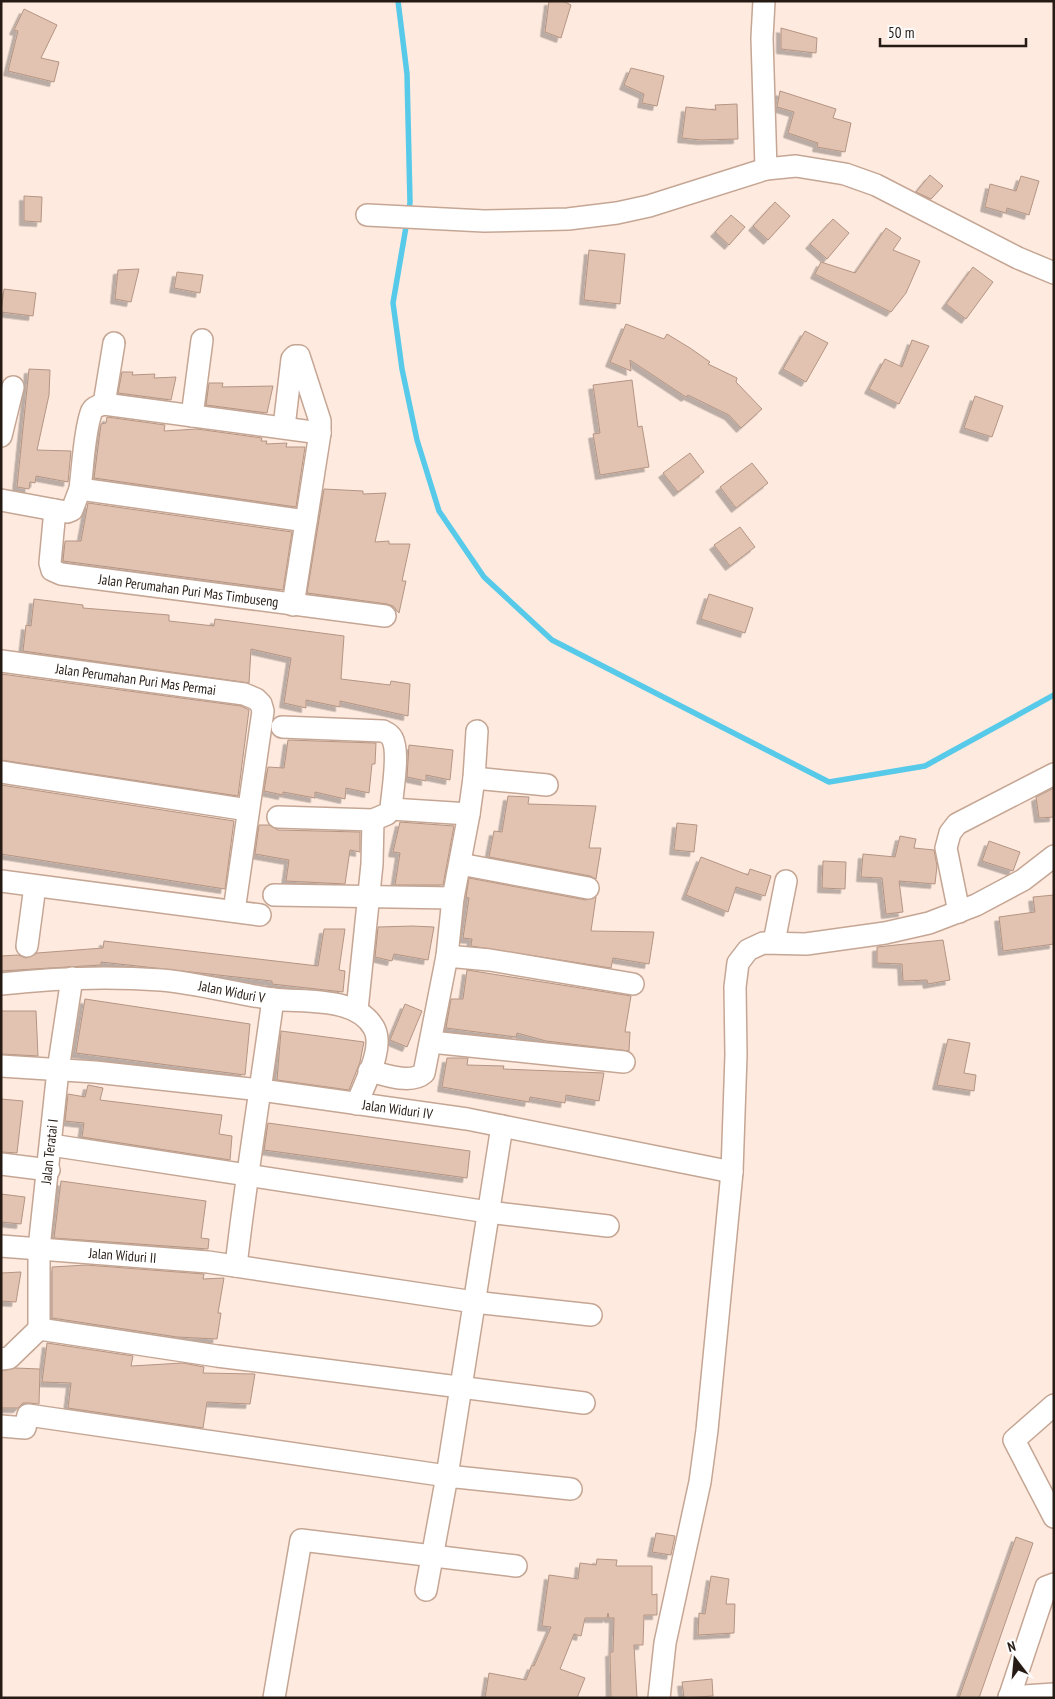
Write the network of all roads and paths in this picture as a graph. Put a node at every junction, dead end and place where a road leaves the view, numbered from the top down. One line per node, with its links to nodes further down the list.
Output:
1 (764, 1): 2 (street)
2 (766, 169): 3 (street); 4 (street)
3 (371, 215)
4 (1054, 273)
5 (202, 340): 9 (street)
6 (114, 343): 8 (street)
7 (13, 387): 12 (street)
8 (104, 404): 9 (street); 13 (street)
9 (192, 416): 10 (street)
10 (284, 427): 11 (street); 11 (street)
11 (320, 433): 16 (street)
12 (1, 436)
13 (80, 489): 15 (street); 16 (street)
14 (1, 500): 15 (street)
15 (55, 510): 17 (street, Jalan Perumahan Puri Mas Timbuseng)
16 (306, 521): 17 (street)
17 (293, 605): 18 (street, Jalan Perumahan Puri Mas Timbuseng)
18 (385, 616)
19 (1, 661): 26 (street, Jalan Perumahan Puri Mas Permai)
20 (282, 727): 27 (street)
21 (477, 730): 24 (street)
22 (1, 772): 26 (street)
23 (1054, 774): 40 (street)
24 (474, 778): 25 (street); 28 (street)
25 (546, 785)
26 (248, 810): 39 (street)
27 (382, 814): 28 (street); 29 (street); 37 (street)
28 (469, 814): 31 (street)
29 (278, 817)
30 (1054, 856): 40 (street)
31 (460, 864): 35 (street); 38 (street)
32 (1, 881): 34 (street)
33 (786, 881): 42 (street)
34 (35, 886): 39 (street); 43 (street)
35 (588, 888)
36 (274, 895): 37 (street)
37 (369, 898): 38 (street); 49 (street)
38 (453, 898): 44 (street)
39 (234, 910): 41 (street)
40 (959, 912): 42 (street)
41 (260, 915)
42 (774, 942): 61 (street)
43 (27, 946)
44 (447, 956): 47 (street); 50 (street)
45 (72, 978): 46 (street, Jalan Widuri V); 48 (street, Jalan Widuri V); 53 (street, Jalan Teratai I)
46 (1, 984)
47 (633, 984)
48 (273, 999): 49 (street, Jalan Widuri V); 55 (street)
49 (357, 1010): 54 (street)
50 (431, 1042): 51 (street); 54 (street)
51 (624, 1062)
52 (1, 1066): 53 (street, Jalan Widuri IV)
53 (58, 1070): 55 (street, Jalan Widuri IV); 58 (street, Jalan Teratai I)
54 (369, 1071): 56 (street)
55 (261, 1090): 56 (street, Jalan Widuri IV); 62 (street)
56 (357, 1104): 57 (street, Jalan Widuri IV)
57 (502, 1126): 61 (street, Jalan Widuri IV); 63 (street)
58 (51, 1145): 60 (street, Jalan Teratai I); 62 (street)
59 (1, 1164): 60 (street)
60 (49, 1170): 66 (street, Jalan Teratai I)
61 (732, 1172): 85 (street)
62 (246, 1175): 63 (street); 67 (street)
63 (488, 1212): 64 (street); 68 (street)
64 (608, 1226)
65 (1, 1246): 66 (street, Jalan Widuri II)
66 (39, 1248): 67 (street, Jalan Widuri II); 70 (street, Jalan Teratai I)
67 (236, 1266): 68 (street, Jalan Widuri II)
68 (474, 1302): 69 (street, Jalan Widuri II); 72 (street)
69 (591, 1315)
70 (39, 1329): 71 (street); 72 (street)
71 (1, 1358)
72 (461, 1386): 73 (street); 76 (street)
73 (584, 1403)
74 (1054, 1405): 78 (street)
75 (1, 1426): 76 (street)
76 (447, 1476): 77 (street); 79 (street)
77 (571, 1489)
78 (1054, 1517)
79 (432, 1555): 80 (street); 82 (street); 84 (street)
80 (516, 1566)
81 (1054, 1584): 86 (street)
82 (426, 1590)
83 (1054, 1694): 86 (street)
84 (274, 1698)
85 (660, 1698)
86 (1009, 1698)

